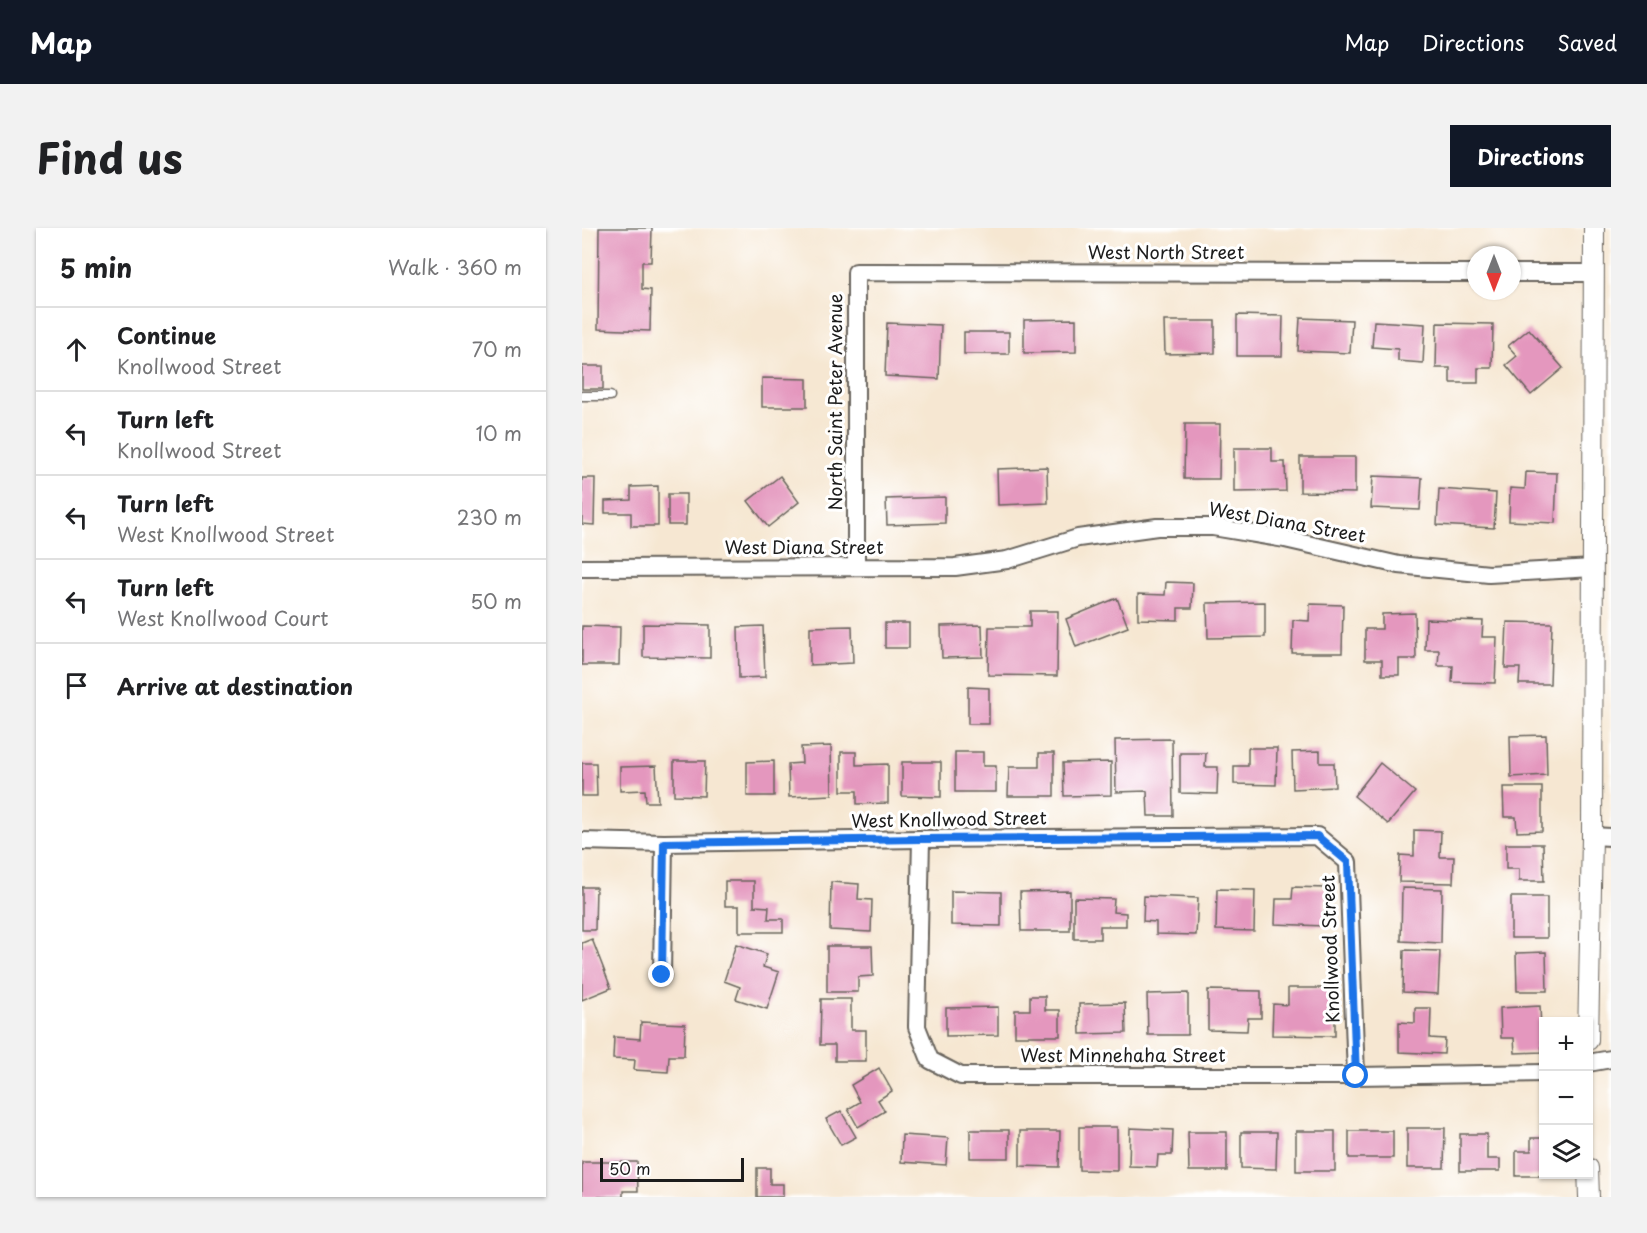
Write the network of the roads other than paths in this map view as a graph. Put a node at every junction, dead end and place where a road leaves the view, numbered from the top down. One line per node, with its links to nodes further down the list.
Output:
1 (1594, 228): 5 (street)
2 (856, 272): 3 (street, West North Street); 8 (street, North Saint Peter Avenue)
3 (1467, 273)
4 (1521, 273): 5 (street)
5 (1594, 273): 10 (street)
6 (582, 396): 7 (lane)
7 (610, 396)
8 (856, 567): 9 (street, West Diana Street); 10 (street, West Diana Street)
9 (582, 568)
10 (1593, 568): 12 (street)
11 (1317, 836): 13 (street, West Knollwood Street); 21 (street, Knollwood Street)
12 (1601, 836): 17 (street)
13 (921, 839): 15 (street, West Knollwood Street); 21 (street, West Minnehaha Street)
14 (582, 841): 15 (street, West Knollwood Street)
15 (664, 843): 16 (street)
16 (662, 975)
17 (1589, 1017)
18 (1611, 1059): 19 (street)
19 (1593, 1062)
20 (1539, 1073): 21 (street, West Minnehaha Street)
21 (1356, 1076)
22 (1588, 1179): 23 (street)
23 (1589, 1197)

